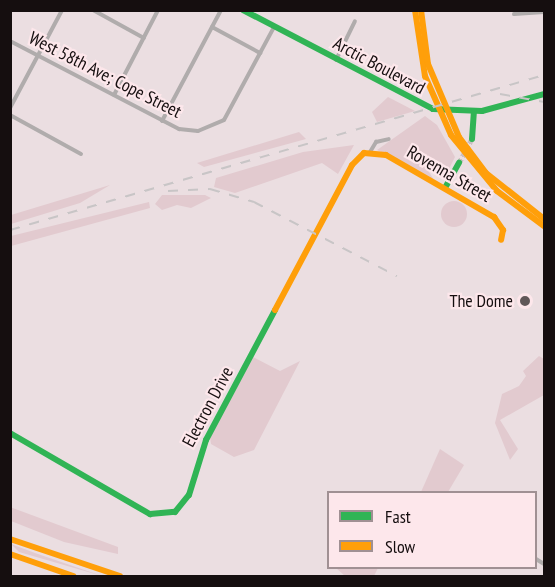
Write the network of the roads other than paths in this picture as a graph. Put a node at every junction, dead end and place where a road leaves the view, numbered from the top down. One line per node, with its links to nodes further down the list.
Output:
1 (62, 10): 16 (street)
2 (93, 10): 13 (street)
3 (158, 10): 13 (street)
4 (220, 10): 11 (street)
5 (415, 10): 18 (main road)
6 (421, 10): 18 (main road)
7 (245, 11): 12 (main road, Arctic Boulevard)
8 (544, 12): 9 (street)
9 (514, 14)
10 (355, 21): 17 (street)
11 (212, 27): 15 (street); 25 (street)
12 (274, 27): 15 (street, West 58th Ave; Cope Street); 17 (main road, Arctic Boulevard)
13 (144, 38): 20 (street)
14 (10, 41): 16 (street, West 58th Ave; Cope Street)
15 (260, 53): 25 (street, West 58th Ave; Cope Street)
16 (38, 56): 20 (street, West 58th Ave; Cope Street); 21 (street)
17 (336, 60): 22 (main road, Arctic Boulevard)
18 (432, 87): 24 (main road)
19 (544, 94): 22 (main road, Arctic Boulevard)
20 (114, 95): 25 (street, West 58th Ave; Cope Street)
21 (10, 108)
22 (474, 112): 27 (main road)
23 (10, 115): 29 (street)
24 (446, 120): 32 (main road); 33 (main road)
25 (162, 121)
26 (389, 139): 28 (street)
27 (472, 139)
28 (367, 153): 31 (main road, Rovenna Street); 35 (main road, Electron Drive)
29 (81, 154)
30 (459, 163): 31 (main road)
31 (445, 188): 34 (main road, Rovenna Street)
32 (544, 219)
33 (544, 226)
34 (501, 240)
35 (10, 433)
36 (10, 538): 39 (main road)
37 (10, 555): 38 (main road)
38 (73, 576)
39 (120, 576)

